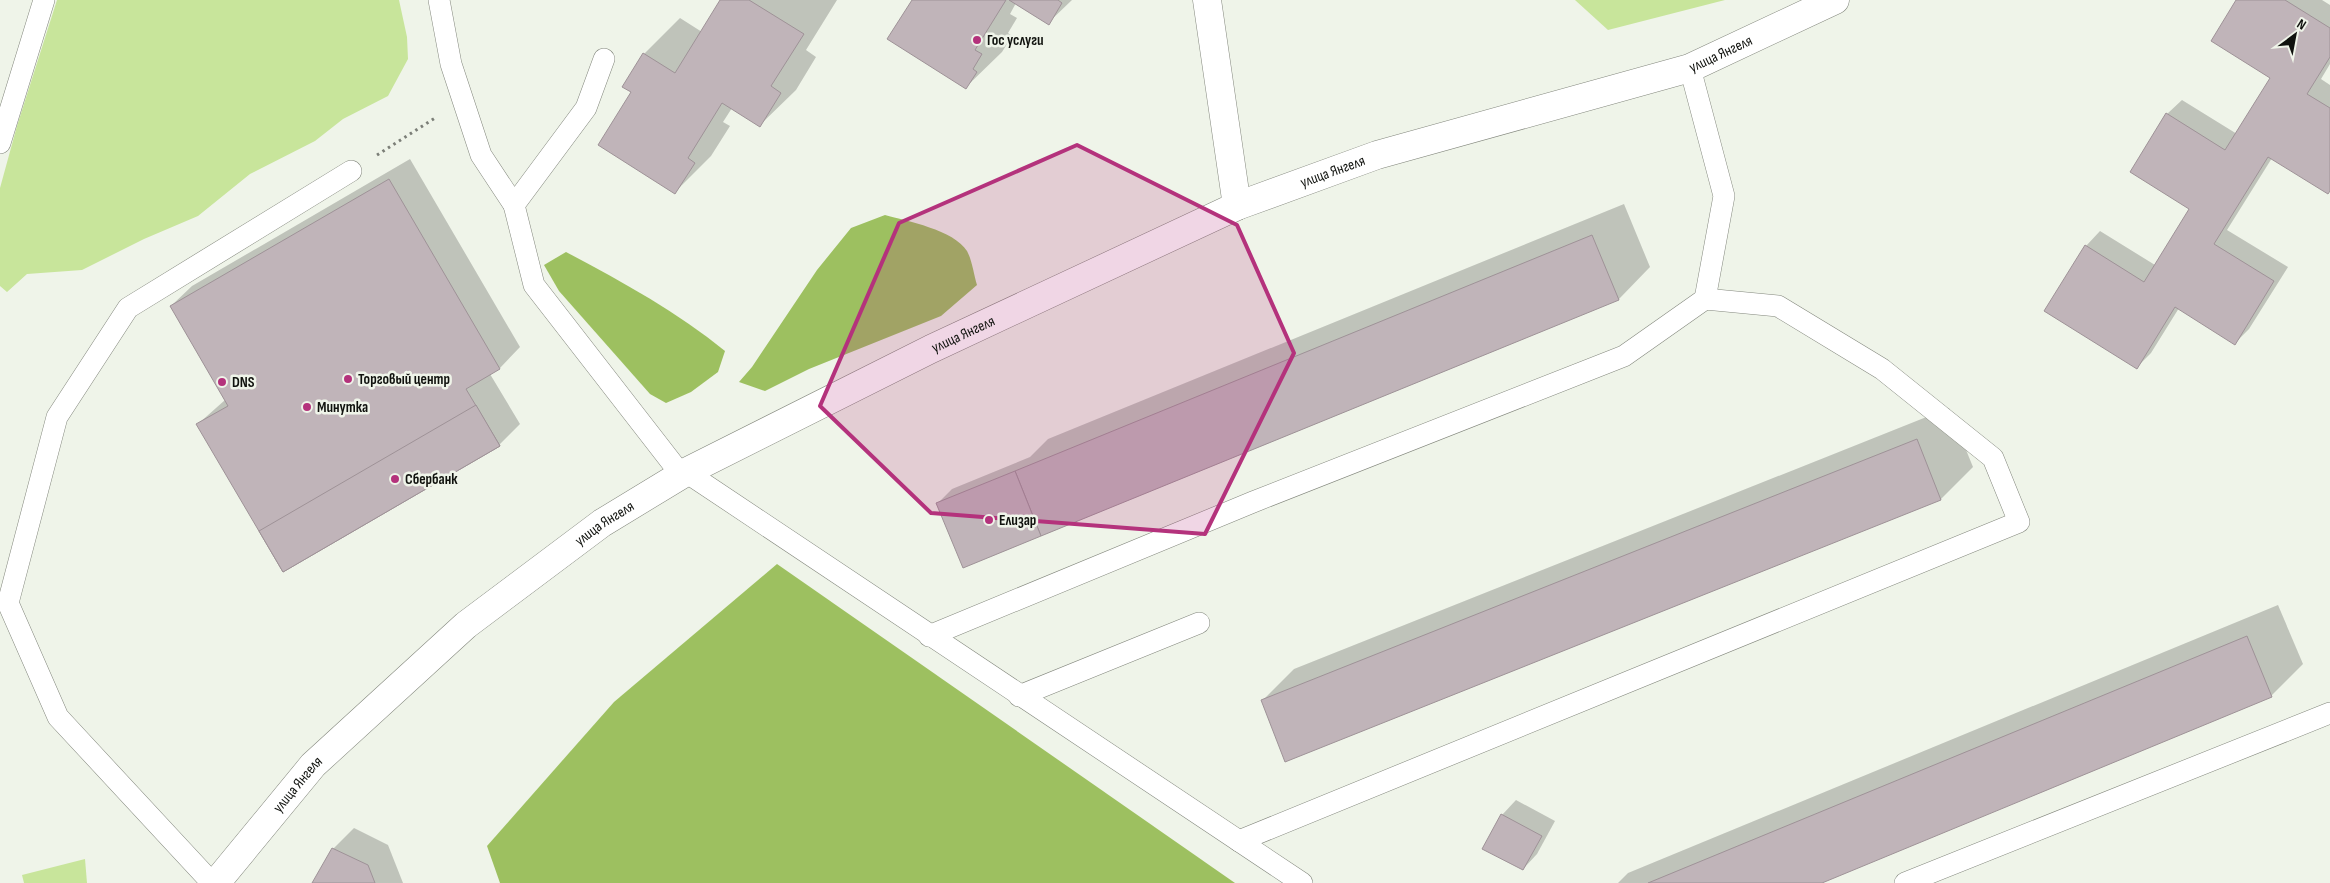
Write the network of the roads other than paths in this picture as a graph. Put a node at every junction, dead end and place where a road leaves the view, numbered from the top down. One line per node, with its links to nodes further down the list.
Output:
1 (44, 0): 7 (lane)
2 (440, 0): 9 (lane)
3 (1207, 0): 10 (street)
4 (1835, 0): 6 (street, улица Янгеля)
5 (604, 59): 9 (lane)
6 (1690, 68): 10 (street, улица Янгеля); 11 (lane)
7 (0, 143)
8 (351, 171): 18 (lane)
9 (514, 205): 12 (lane)
10 (1237, 206): 12 (street, улица Янгеля)
11 (1705, 299): 14 (lane); 17 (lane)
12 (686, 472): 14 (lane); 19 (street, улица Янгеля)
13 (1199, 623): 15 (lane)
14 (929, 636): 15 (lane)
15 (1019, 696): 17 (lane)
16 (2330, 714): 21 (lane)
17 (1239, 841): 20 (lane)
18 (212, 883)
19 (216, 883)
20 (1302, 883)
21 (1905, 883)

